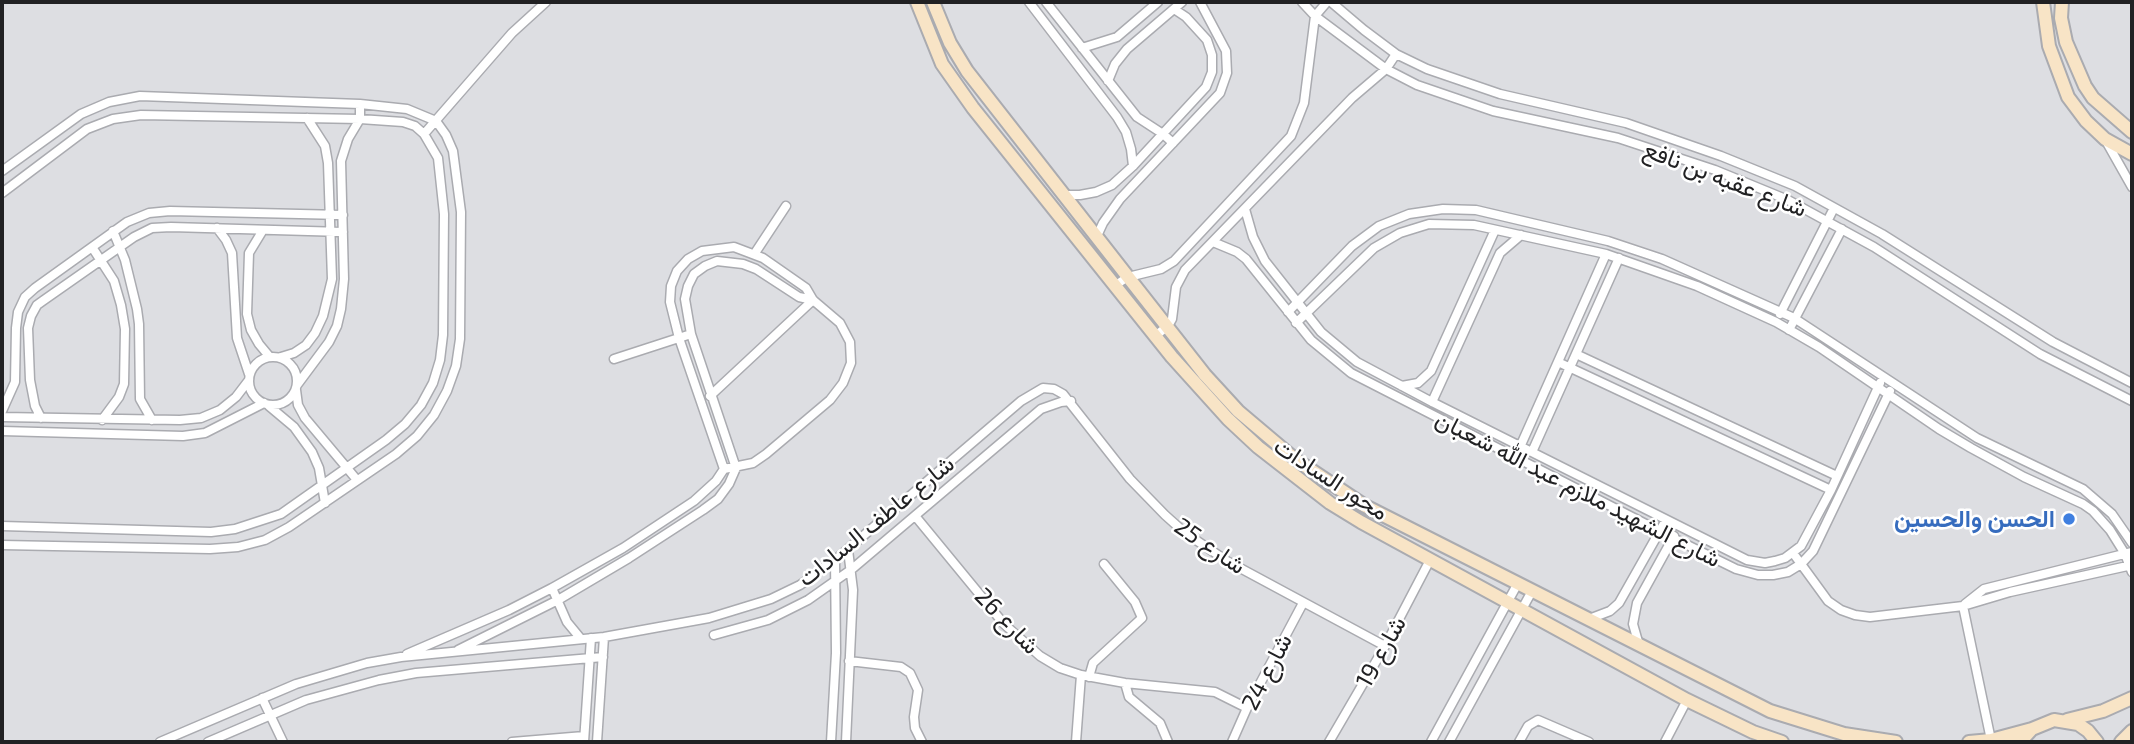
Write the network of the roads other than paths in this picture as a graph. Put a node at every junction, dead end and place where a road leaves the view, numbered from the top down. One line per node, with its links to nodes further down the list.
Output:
1 (546, 2): 23 (street)
2 (917, 2): 60 (street, محور السادات)
3 (933, 2): 34 (street, محور السادات)
4 (1028, 2): 30 (street)
5 (1046, 2): 13 (street)
6 (1158, 2): 16 (street)
7 (1182, 2): 14 (street)
8 (1200, 2): 28 (street)
9 (1302, 2): 15 (street, شارع عقبه بن نافع)
10 (1329, 2): 15 (street); 17 (street, شارع عقبه بن نافع)
11 (2043, 2): 27 (street)
12 (2062, 2): 24 (street)
13 (1053, 6): 16 (street)
14 (1174, 9): 19 (street); 26 (street)
15 (1315, 16): 18 (street, شارع عقبه بن نافع); 59 (street)
16 (1082, 48): 19 (street)
17 (1396, 54): 18 (street); 36 (street, شارع عقبه بن نافع)
18 (1385, 69): 37 (street); 40 (street, شارع عقبه بن نافع)
19 (1108, 81): 26 (street)
20 (360, 104): 22 (street); 23 (street); 31 (street)
21 (307, 118): 22 (street); 33 (street); 38 (street)
22 (360, 119): 25 (street); 39 (street)
23 (436, 121): 25 (street); 107 (street)
24 (2132, 132)
25 (424, 134): 103 (street)
26 (1163, 134): 28 (street); 30 (street)
27 (2105, 139): 29 (street); 32 (street)
28 (1173, 144): 50 (street)
29 (2132, 154)
30 (1133, 166): 34 (street)
31 (2, 171)
32 (2132, 187)
33 (2, 193)
34 (1064, 195): 50 (street, محور السادات)
35 (786, 205): 55 (street)
36 (1835, 208): 40 (street); 48 (street, شارع عقبه بن نافع)
37 (1245, 209): 51 (street); 62 (street, شارع الشهيد ملازم عبد الله شعبان)
38 (330, 214): 39 (street); 45 (street); 46 (street)
39 (343, 215): 47 (street)
40 (1827, 221): 42 (street, شارع عقبه بن نافع); 64 (street)
41 (217, 228): 43 (street); 52 (street); 82 (street)
42 (1842, 229): 54 (street, شارع عقبه بن نافع); 66 (street)
43 (263, 230): 46 (street); 75 (street)
44 (1495, 230): 49 (street); 65 (street); 86 (street)
45 (113, 231): 52 (street); 53 (street)
46 (330, 232): 47 (street); 76 (street)
47 (343, 232): 87 (street)
48 (1881, 234): 54 (street); 80 (street, شارع عقبه بن نافع)
49 (1521, 235): 56 (street); 93 (street)
50 (1097, 236): 59 (street, محور السادات)
51 (1213, 242): 63 (street, شارع الشهيد ملازم عبد الله شعبان); 69 (street)
52 (121, 245): 58 (street); 99 (street)
53 (92, 247): 58 (street); 96 (street)
54 (1874, 247): 92 (street, شارع عقبه بن نافع)
55 (755, 253): 61 (street); 73 (street)
56 (1606, 254): 57 (street); 78 (street)
57 (1619, 258): 67 (street); 74 (street)
58 (102, 259): 97 (street); 98 (street)
59 (1128, 278): 60 (street); 69 (street, محور السادات)
60 (1114, 286): 72 (street, محور السادات)
61 (813, 300): 71 (street); 89 (street); 104 (street)
62 (1297, 303): 63 (street); 64 (street); 65 (street, شارع الشهيد ملازم عبد الله شعبان)
63 (1288, 312): 68 (street, شارع الشهيد ملازم عبد الله شعبان)
64 (1780, 312): 66 (street); 67 (street)
65 (1305, 314): 68 (street); 86 (street, شارع الشهيد ملازم عبد الله شعبان)
66 (1794, 318): 70 (street); 83 (street)
67 (1776, 322): 70 (street)
68 (1296, 323): 115 (street, شارع الشهيد ملازم عبد الله شعبان)
69 (1168, 326): 72 (street); 129 (street, محور السادات)
70 (1789, 330): 88 (street)
71 (691, 334): 73 (street); 89 (street)
72 (1155, 337): 123 (street, محور السادات)
73 (679, 338): 77 (street); 95 (street)
74 (1576, 354): 79 (street); 106 (street)
75 (270, 356): 76 (street); 82 (street)
76 (281, 357): 87 (street)
77 (614, 359)
78 (1558, 362): 79 (street); 101 (street)
79 (1570, 367): 102 (street); 109 (street)
80 (2118, 374): 81 (street); 84 (street, شارع عقبه بن نافع)
81 (2132, 374)
82 (249, 377): 94 (street); 99 (street)
83 (1882, 377): 85 (street); 88 (street)
84 (2132, 383)
85 (1893, 384): 90 (street); 117 (street)
86 (1402, 386): 93 (street, شارع الشهيد ملازم عبد الله شعبان)
87 (297, 387): 94 (street); 103 (street)
88 (1878, 387): 90 (street); 106 (street)
89 (712, 394): 95 (street); 104 (street)
90 (1889, 394): 121 (street); 125 (street)
91 (1071, 401): 111 (street, شارع عاطف السادات); 119 (street, شارع عاطف السادات); 136 (street, شارع 25)
92 (2132, 401)
93 (1432, 402): 101 (street, شارع الشهيد ملازم عبد الله شعبان)
94 (265, 404): 100 (street); 108 (street)
95 (702, 404): 105 (street)
96 (2, 414): 97 (street)
97 (41, 418): 98 (street)
98 (102, 420): 99 (street)
99 (152, 420)
100 (2, 431)
101 (1520, 447): 102 (street, شارع الشهيد ملازم عبد الله شعبان)
102 (1532, 452): 112 (street, شارع الشهيد ملازم عبد الله شعبان)
103 (346, 468): 107 (street); 108 (street)
104 (736, 468): 105 (street); 133 (street)
105 (724, 469): 131 (street)
106 (1837, 476): 109 (street)
107 (357, 480): 110 (street)
108 (321, 486): 110 (street); 113 (street)
109 (1831, 490): 120 (street)
110 (325, 503): 118 (street)
111 (916, 517): 127 (street, شارع عاطف السادات); 150 (street, شارع 26)
112 (1665, 520): 114 (street, شارع الشهيد ملازم عبد الله شعبان); 115 (street)
113 (2, 526)
114 (1679, 526): 116 (street); 120 (street, شارع الشهيد ملازم عبد الله شعبان)
115 (1659, 531): 116 (street, شارع الشهيد ملازم عبد الله شعبان); 139 (street)
116 (1673, 538): 125 (street, شارع الشهيد ملازم عبد الله شعبان); 143 (street)
117 (2132, 543)
118 (2, 545)
119 (848, 550): 122 (street, شارع عاطف السادات); 127 (street)
120 (1793, 553): 125 (street)
121 (2129, 553): 126 (street); 137 (street)
122 (835, 560): 128 (street); 130 (street, شارع عاطف السادات)
123 (1430, 560): 135 (street, محور السادات); 144 (street, شارع 19)
124 (1104, 564): 150 (street)
125 (1801, 564): 137 (street)
126 (2132, 568): 137 (street)
127 (852, 569): 128 (street, شارع عاطف السادات); 149 (street)
128 (837, 581): 134 (street, شارع عاطف السادات); 167 (street)
129 (1518, 583): 132 (street, محور السادات); 135 (street)
130 (800, 585): 134 (street); 141 (street, شارع عاطف السادات)
131 (552, 588): 133 (street); 146 (street)
132 (1532, 591): 138 (street); 139 (street, محور السادات)
133 (558, 600): 142 (street); 145 (street)
134 (808, 600): 140 (street, شارع عاطف السادات)
135 (1507, 601): 138 (street, محور السادات); 174 (street)
136 (1303, 603): 144 (street, شارع 25); 155 (street, شارع 24)
137 (1963, 606): 161 (street)
138 (1521, 609): 154 (street, محور السادات); 175 (street)
139 (1588, 619): 143 (street, محور السادات)
140 (714, 635)
141 (604, 637): 142 (street, شارع عاطف السادات); 147 (street)
142 (586, 639): 145 (street, شارع عاطف السادات); 148 (street)
143 (1639, 645): 180 (street, محور السادات)
144 (1385, 646): 173 (street, شارع 19)
145 (453, 653): 146 (street, شارع عاطف السادات)
146 (401, 657): 152 (street, شارع عاطف السادات)
147 (603, 657): 148 (street); 166 (street)
148 (590, 658): 156 (street); 160 (street)
149 (849, 661): 168 (street); 169 (street)
150 (1085, 676): 151 (street, شارع 26); 170 (street)
151 (1125, 683): 155 (street, شارع 26); 171 (street)
152 (262, 698): 156 (street); 162 (street, شارع عاطف السادات)
153 (2132, 698): 157 (street)
154 (1687, 700): 178 (street); 179 (street, محور السادات)
155 (1247, 708): 172 (street, شارع 24)
156 (270, 715): 163 (street); 164 (street)
157 (2066, 721): 158 (street); 183 (street)
158 (2032, 729): 161 (street); 182 (street)
159 (2132, 731): 184 (street)
160 (584, 739): 165 (street)
161 (1991, 740): 181 (street)
162 (160, 742)
163 (208, 742)
164 (284, 742)
165 (512, 742)
166 (597, 742)
167 (831, 742)
168 (846, 742)
169 (922, 742)
170 (1076, 742)
171 (1168, 742)
172 (1232, 742)
173 (1329, 742)
174 (1431, 742)
175 (1450, 742)
176 (1519, 742): 177 (street)
177 (1589, 742)
178 (1665, 742)
179 (1782, 742)
180 (1896, 742)
181 (1969, 742)
182 (2020, 742)
183 (2097, 742)
184 (2121, 742)

